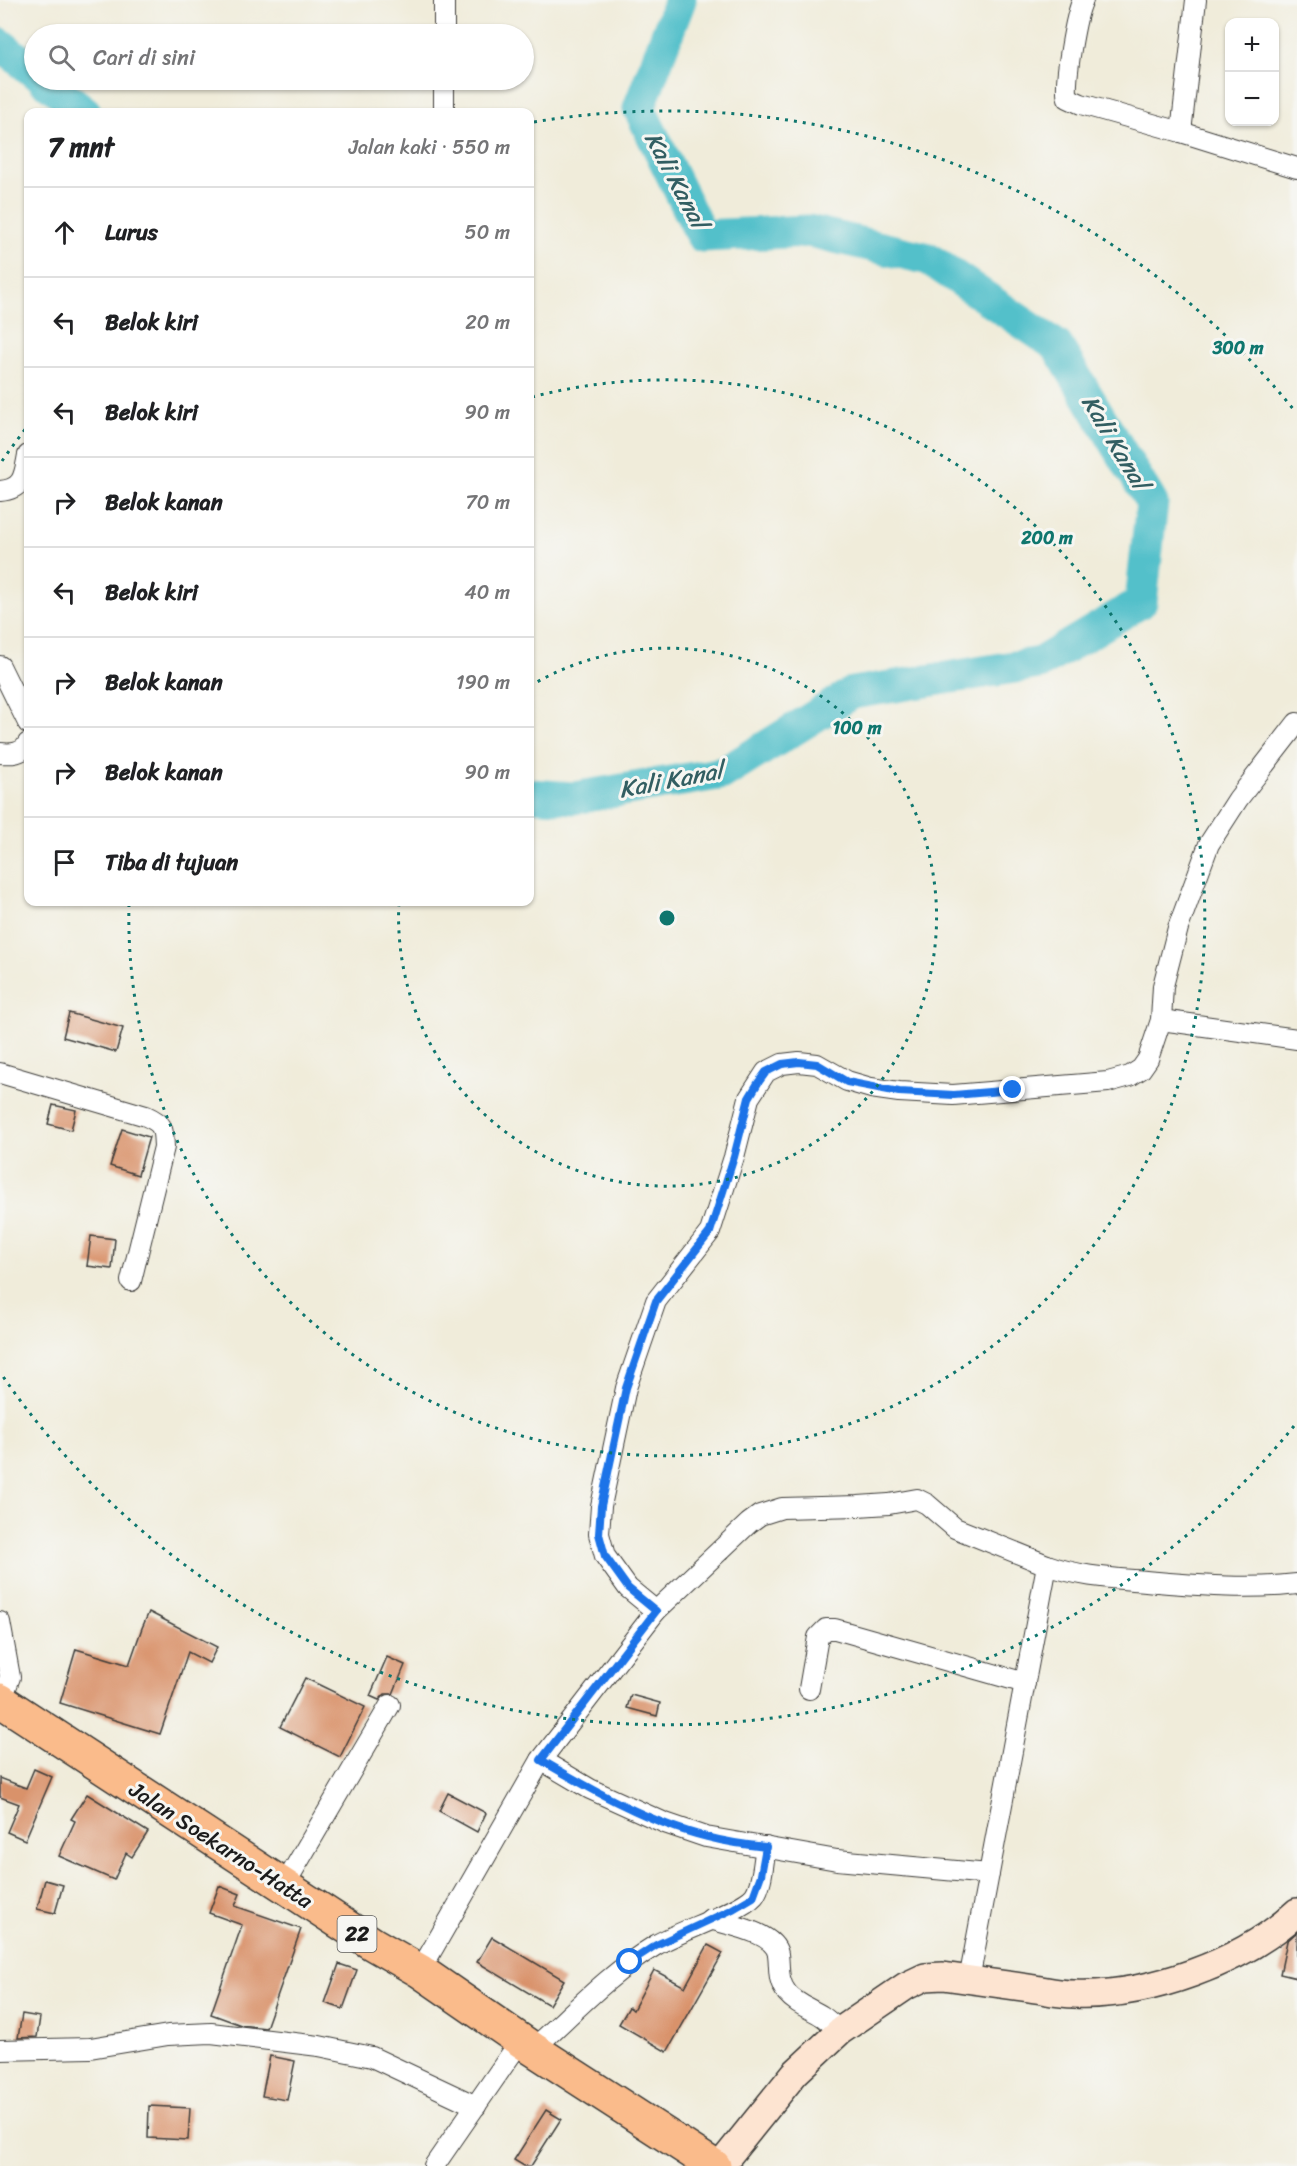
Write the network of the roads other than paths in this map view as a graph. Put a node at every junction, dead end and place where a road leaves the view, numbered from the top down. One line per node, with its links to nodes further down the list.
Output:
1 (444, 0): 4 (street)
2 (1083, 0): 7 (street)
3 (1196, 0): 7 (street)
4 (444, 24)
5 (444, 90): 6 (street)
6 (444, 108)
7 (1181, 132): 8 (street)
8 (1297, 168)
9 (24, 473): 10 (street)
10 (0, 491)
11 (0, 666): 12 (street)
12 (24, 715)
13 (1297, 723): 16 (street)
14 (24, 749): 15 (street)
15 (0, 753)
16 (1161, 1020): 17 (street); 22 (street)
17 (1297, 1039)
18 (0, 1073): 19 (street)
19 (131, 1281)
20 (1047, 1565): 21 (street); 22 (street); 24 (street)
21 (1297, 1584)
22 (656, 1611): 28 (street)
23 (0, 1622): 26 (street)
24 (1025, 1683): 25 (street); 30 (street)
25 (808, 1689)
26 (0, 1701): 31 (highway, Jalan Soekarno-Hatta / 22)
27 (390, 1705): 31 (street)
28 (541, 1760): 29 (street); 34 (street)
29 (766, 1847): 30 (street); 33 (street)
30 (989, 1874): 35 (street)
31 (284, 1886): 34 (highway, Jalan Soekarno-Hatta / 22)
32 (1297, 1912): 35 (street)
33 (710, 1920): 36 (street); 37 (street)
34 (420, 1971): 37 (highway, Jalan Soekarno-Hatta / 22)
35 (969, 1980): 36 (street)
36 (840, 2031): 42 (street)
37 (527, 2044): 39 (street); 41 (highway, Jalan Soekarno-Hatta / 22)
38 (0, 2050): 39 (street)
39 (476, 2106): 40 (street)
40 (434, 2166)
41 (714, 2166)
42 (720, 2166)

